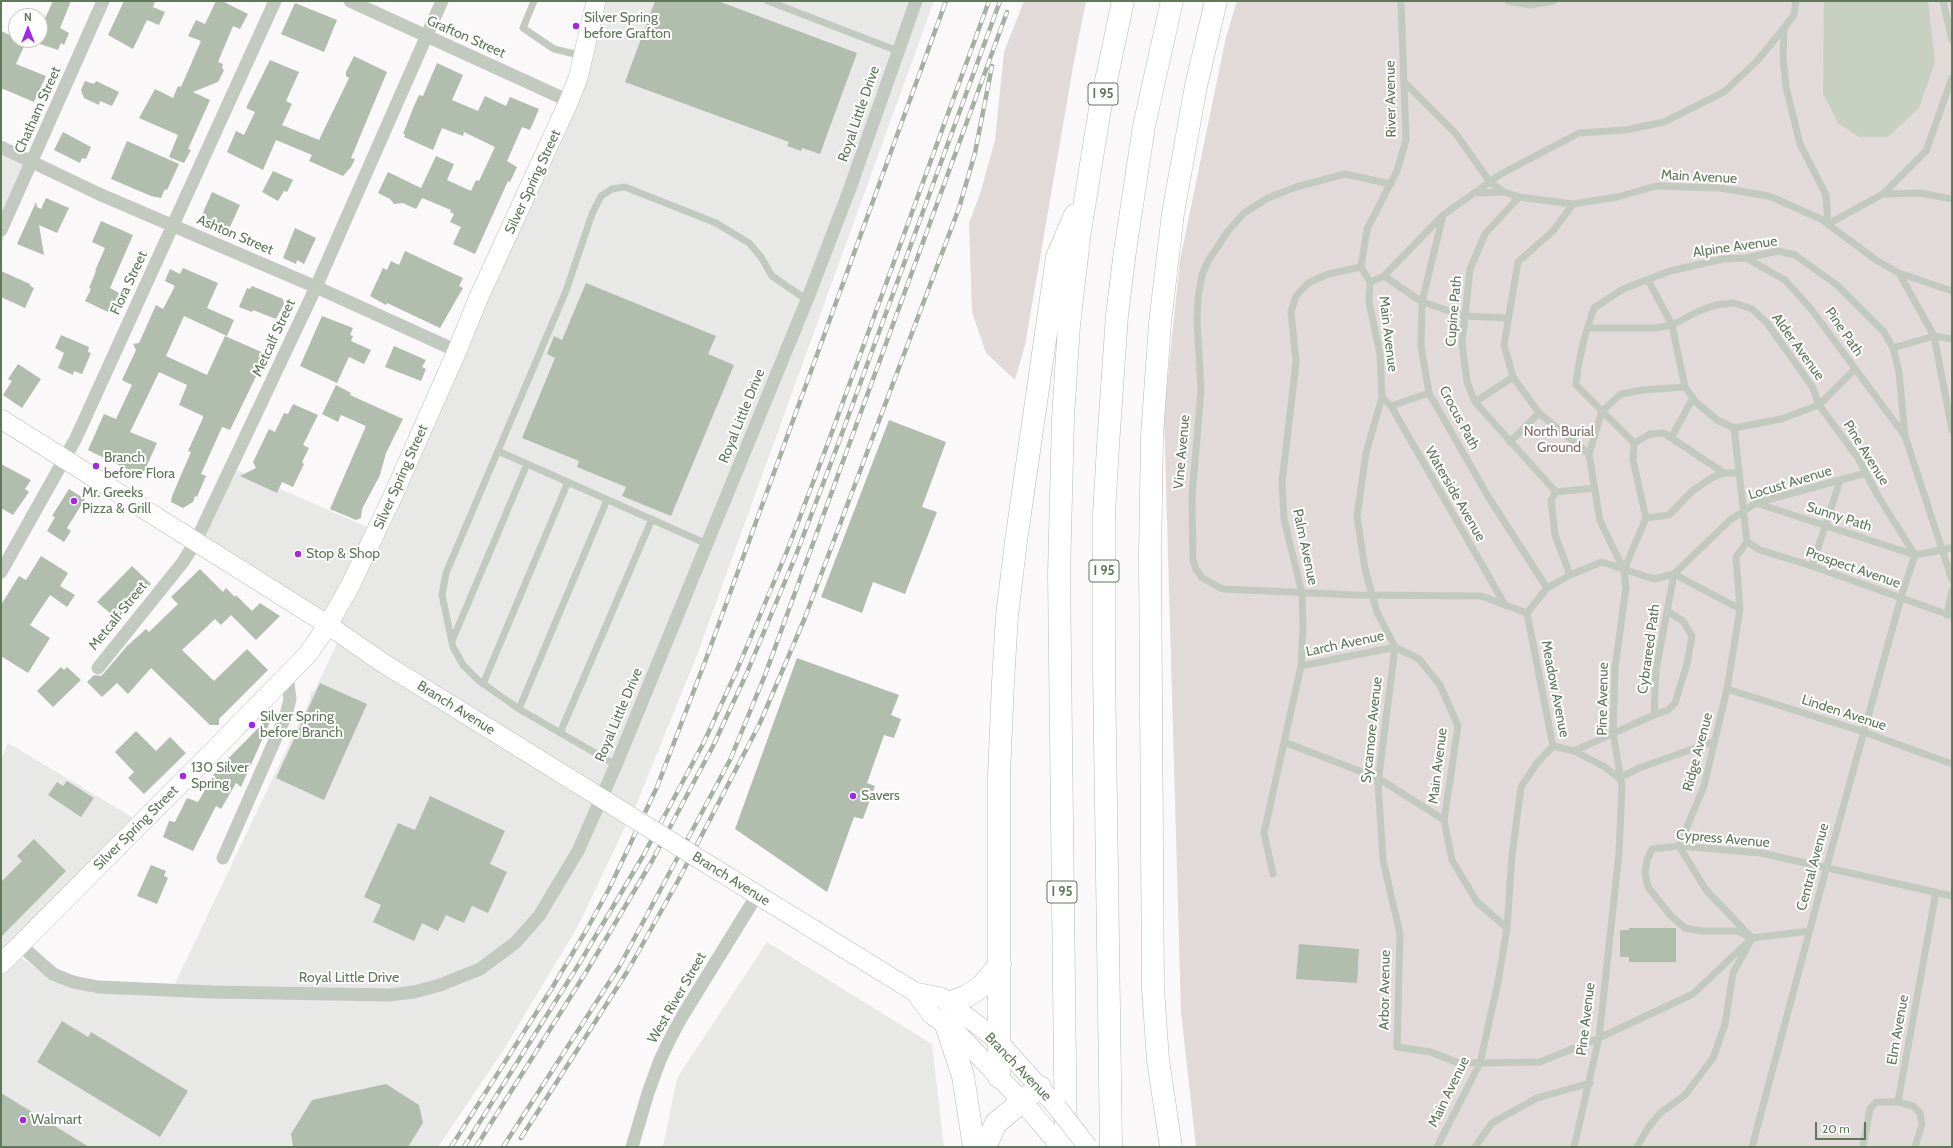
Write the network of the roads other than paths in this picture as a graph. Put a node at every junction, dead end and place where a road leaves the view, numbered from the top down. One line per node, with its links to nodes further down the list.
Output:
1 (103, 1): 27 (street, Chatham Street)
2 (275, 1): 39 (street, Flora Street)
3 (350, 1): 19 (street, Grafton Street)
4 (442, 1): 19 (street, Metcalf Street)
5 (534, 1): 22 (lane)
6 (596, 1): 22 (main road, Silver Spring Street)
7 (768, 1): 21 (lane)
8 (916, 1): 21 (street, Royal Little Drive)
9 (1123, 1): 30 (highway, I 95)
10 (1172, 1): 169 (highway, I 95)
11 (1216, 1): 170 (highway)
12 (1401, 1): 24 (lane, River Avenue)
13 (1508, 1): 17 (lane)
14 (1554, 1): 17 (lane)
15 (1796, 1): 18 (lane)
16 (1943, 1): 20 (lane)
17 (1530, 3)
18 (1784, 28): 28 (lane); 38 (lane)
19 (426, 36): 25 (street, Grafton Street); 47 (street, Metcalf Street)
20 (1952, 40)
21 (898, 51): 49 (street, Royal Little Drive)
22 (583, 56): 25 (main road, Silver Spring Street)
23 (1952, 78): 33 (lane)
24 (1405, 82): 28 (lane); 29 (lane, River Avenue)
25 (569, 101): 58 (main road, Silver Spring Street)
26 (1, 147): 27 (street, Ashton Street)
27 (33, 161): 39 (street, Ashton Street); 40 (street, Chatham Street)
28 (1490, 182): 31 (lane); 32 (lane)
29 (1391, 184): 42 (lane, River Avenue); 108 (lane, Vine Avenue)
30 (1086, 188): 151 (highway); 167 (highway, I 95)
31 (1504, 192): 32 (lane, Main Avenue); 34 (lane, Main Avenue)
32 (1474, 193): 37 (lane, Main Avenue)
33 (1883, 194): 35 (lane); 38 (lane)
34 (1519, 197): 36 (lane, Main Avenue); 51 (lane, Cupine Path)
35 (1952, 199)
36 (1573, 204): 38 (lane, Main Avenue); 52 (lane)
37 (1443, 215): 44 (lane, Main Avenue); 50 (lane, Crocus Path)
38 (1828, 224): 43 (lane, Main Avenue)
39 (173, 226): 47 (street, Ashton Street); 79 (street, Flora Street)
40 (1, 230)
41 (1746, 258): 45 (lane, Alpine Avenue); 57 (lane, Alpine Avenue); 59 (lane, Pine Path)
42 (1361, 267): 46 (lane); 108 (lane, Palm Avenue)
43 (1899, 273): 48 (lane, Main Avenue); 55 (lane)
44 (1384, 276): 46 (lane, Main Avenue); 50 (lane)
45 (1648, 280): 53 (lane); 54 (lane, Alpine Avenue)
46 (1370, 282): 63 (lane, Main Avenue)
47 (316, 287): 58 (street, Ashton Street); 94 (street, Metcalf Street)
48 (1952, 291)
49 (807, 300): 77 (lane); 96 (street, Royal Little Drive)
50 (1422, 302): 51 (lane); 62 (lane, Crocus Path)
51 (1466, 316): 52 (lane); 65 (lane, Cupine Path)
52 (1508, 318): 60 (lane)
53 (1672, 325): 54 (lane, Alder Avenue); 61 (lane); 66 (lane, Alder Avenue)
54 (1588, 328): 68 (lane, Alpine Avenue)
55 (1934, 336): 56 (lane); 57 (lane); 72 (lane)
56 (1952, 339)
57 (1893, 348): 73 (lane, Alpine Avenue)
58 (457, 351): 116 (main road, Silver Spring Street)
59 (1855, 369): 66 (lane); 73 (lane, Pine Path)
60 (1513, 378): 65 (lane); 69 (lane)
61 (1685, 387): 64 (lane); 68 (lane)
62 (1429, 393): 67 (lane); 106 (lane, Crocus Path)
63 (1382, 397): 67 (lane, Waterside Avenue); 109 (lane, Main Avenue)
64 (1693, 398): 71 (lane); 74 (lane)
65 (1475, 402): 75 (lane, Cupine Path)
66 (1819, 405): 71 (lane); 83 (lane, Pine Avenue)
67 (1391, 406): 111 (lane, Waterside Avenue)
68 (1602, 411): 76 (lane); 78 (lane, Pine Avenue)
69 (1539, 413): 75 (lane); 78 (lane)
70 (1, 419): 79 (main road, Branch Avenue)
71 (1734, 428): 82 (lane)
72 (1952, 430)
73 (1905, 436): 98 (lane, Alpine Avenue)
74 (1672, 438): 76 (lane); 81 (lane)
75 (1510, 442): 87 (lane, Cupine Path)
76 (1634, 443): 91 (lane)
77 (498, 451): 80 (lane); 117 (lane)
78 (1590, 454): 86 (lane, Pine Avenue)
79 (65, 460): 94 (main road, Branch Avenue); 102 (street, Flora Street)
80 (527, 464): 85 (lane); 117 (lane)
81 (1724, 473): 82 (lane); 91 (lane)
82 (1740, 473): 90 (lane)
83 (1866, 473): 84 (lane, Locust Avenue); 99 (lane, Pine Avenue)
84 (1840, 481): 89 (lane, Locust Avenue); 93 (lane)
85 (568, 482): 88 (lane); 122 (lane)
86 (1594, 488): 87 (lane); 101 (lane, Pine Avenue)
87 (1556, 492): 104 (lane)
88 (607, 500): 92 (lane); 124 (lane)
89 (1756, 503): 90 (lane, Locust Avenue); 93 (lane, Sunny Path)
90 (1743, 511): 95 (lane); 103 (lane, Locust Avenue)
91 (1646, 518): 101 (lane)
92 (652, 519): 96 (lane); 127 (lane)
93 (1825, 526): 99 (lane, Sunny Path); 100 (lane)
94 (196, 541): 116 (main road, Branch Avenue); 120 (street, Metcalf Street)
95 (1747, 542): 100 (lane, Prospect Avenue); 112 (lane, Ridge Avenue)
96 (707, 544): 134 (street, Royal Little Drive)
97 (1952, 548): 98 (lane)
98 (1941, 550): 99 (lane); 105 (lane, Alpine Avenue)
99 (1915, 555): 110 (lane)
100 (1812, 566): 110 (lane, Prospect Avenue)
101 (1624, 570): 103 (lane, Locust Avenue); 104 (lane, Locust Avenue); 128 (lane, Pine Avenue)
102 (1, 572)
103 (1674, 574): 112 (lane); 113 (lane, Cybrareed Path)
104 (1570, 575): 106 (lane, Locust Avenue)
105 (1952, 580)
106 (1547, 588): 114 (lane, Locust Avenue)
107 (1952, 590): 115 (lane)
108 (1302, 593): 109 (lane, Vine Avenue); 119 (lane, Palm Avenue)
109 (1372, 596): 111 (lane, Vine Avenue); 118 (lane, Main Avenue)
110 (1902, 596): 115 (lane, Prospect Avenue); 126 (lane, Central Avenue)
111 (1505, 605): 114 (lane)
112 (1740, 609): 123 (lane, Ridge Avenue)
113 (1667, 611): 125 (lane, Cybrareed Path); 125 (lane)
114 (1527, 613): 131 (lane, Meadow Avenue)
115 (1949, 615)
116 (328, 625): 121 (main road, Silver Spring Street); 143 (main road, Branch Avenue, bridge)
117 (452, 641): 122 (lane)
118 (1394, 647): 119 (lane, Larch Avenue); 135 (lane, Sycamore Avenue); 137 (lane, Main Avenue)
119 (1301, 666): 130 (lane, Palm Avenue)
120 (98, 668)
121 (287, 675): 139 (street); 149 (main road, Silver Spring Street)
122 (483, 684): 124 (lane)
123 (1727, 689): 126 (lane, Linden Avenue); 129 (lane, Ridge Avenue)
124 (519, 708): 127 (lane)
125 (1654, 715): 128 (lane, Cybrareed Path)
126 (1864, 732): 133 (lane, Linden Avenue); 140 (lane, Central Avenue)
127 (560, 733): 134 (lane)
128 (1613, 733): 132 (lane, Cybrareed Path); 136 (lane, Pine Avenue)
129 (1715, 741): 136 (lane); 138 (lane, Ridge Avenue)
130 (1284, 742): 135 (lane); 141 (lane, Palm Avenue)
131 (1553, 746): 132 (lane); 145 (lane, Meadow Avenue)
132 (1574, 751): 136 (lane)
133 (1952, 764)
134 (616, 765): 149 (street, Royal Little Drive)
135 (1378, 778): 137 (lane); 147 (lane, Sycamore Avenue)
136 (1620, 778): 155 (lane, Pine Avenue)
137 (1444, 820): 145 (lane, Main Avenue)
138 (1680, 846): 140 (lane, Cypress Avenue); 148 (lane); 148 (lane, Cypress Avenue)
139 (223, 858)
140 (1826, 869): 142 (lane, Cypress Avenue); 146 (lane, Central Avenue)
141 (1273, 874)
142 (1936, 892): 144 (lane, Cypress Avenue); 162 (lane, Elm Avenue)
143 (757, 895): 152 (main road, Branch Avenue); 163 (street, West River Street)
144 (1952, 896)
145 (1507, 928): 157 (lane, Main Avenue)
146 (1809, 931): 148 (lane); 175 (lane, Central Avenue)
147 (1400, 934): 157 (lane, Arbor Avenue)
148 (1752, 938): 155 (lane); 174 (lane)
149 (20, 945): 150 (main road, Silver Spring Street)
150 (1, 964)
151 (1000, 964): 153 (highway); 156 (highway)
152 (915, 992): 153 (main road, Branch Avenue); 154 (main road, Branch Avenue)
153 (949, 1003): 156 (main road, Branch Avenue)
154 (946, 1025): 158 (main road, Branch Avenue); 164 (highway)
155 (1599, 1038): 157 (lane); 159 (lane, Pine Avenue)
156 (999, 1043): 158 (highway); 160 (main road, Branch Avenue)
157 (1480, 1064): 171 (lane, Main Avenue)
158 (999, 1077): 161 (main road, Branch Avenue)
159 (1590, 1083): 172 (lane); 173 (lane, Pine Avenue)
160 (1040, 1087): 161 (highway); 168 (main road, Branch Avenue, bridge)
161 (1022, 1101): 165 (highway); 166 (main road, Branch Avenue)
162 (1898, 1102): 176 (lane); 177 (lane)
163 (632, 1147)
164 (974, 1147)
165 (985, 1147)
166 (1061, 1147)
167 (1066, 1147)
168 (1088, 1147)
169 (1111, 1147)
170 (1171, 1147)
171 (1437, 1147)
172 (1475, 1147)
173 (1574, 1147)
174 (1637, 1147)
175 (1752, 1147)
176 (1863, 1147)
177 (1914, 1147)

